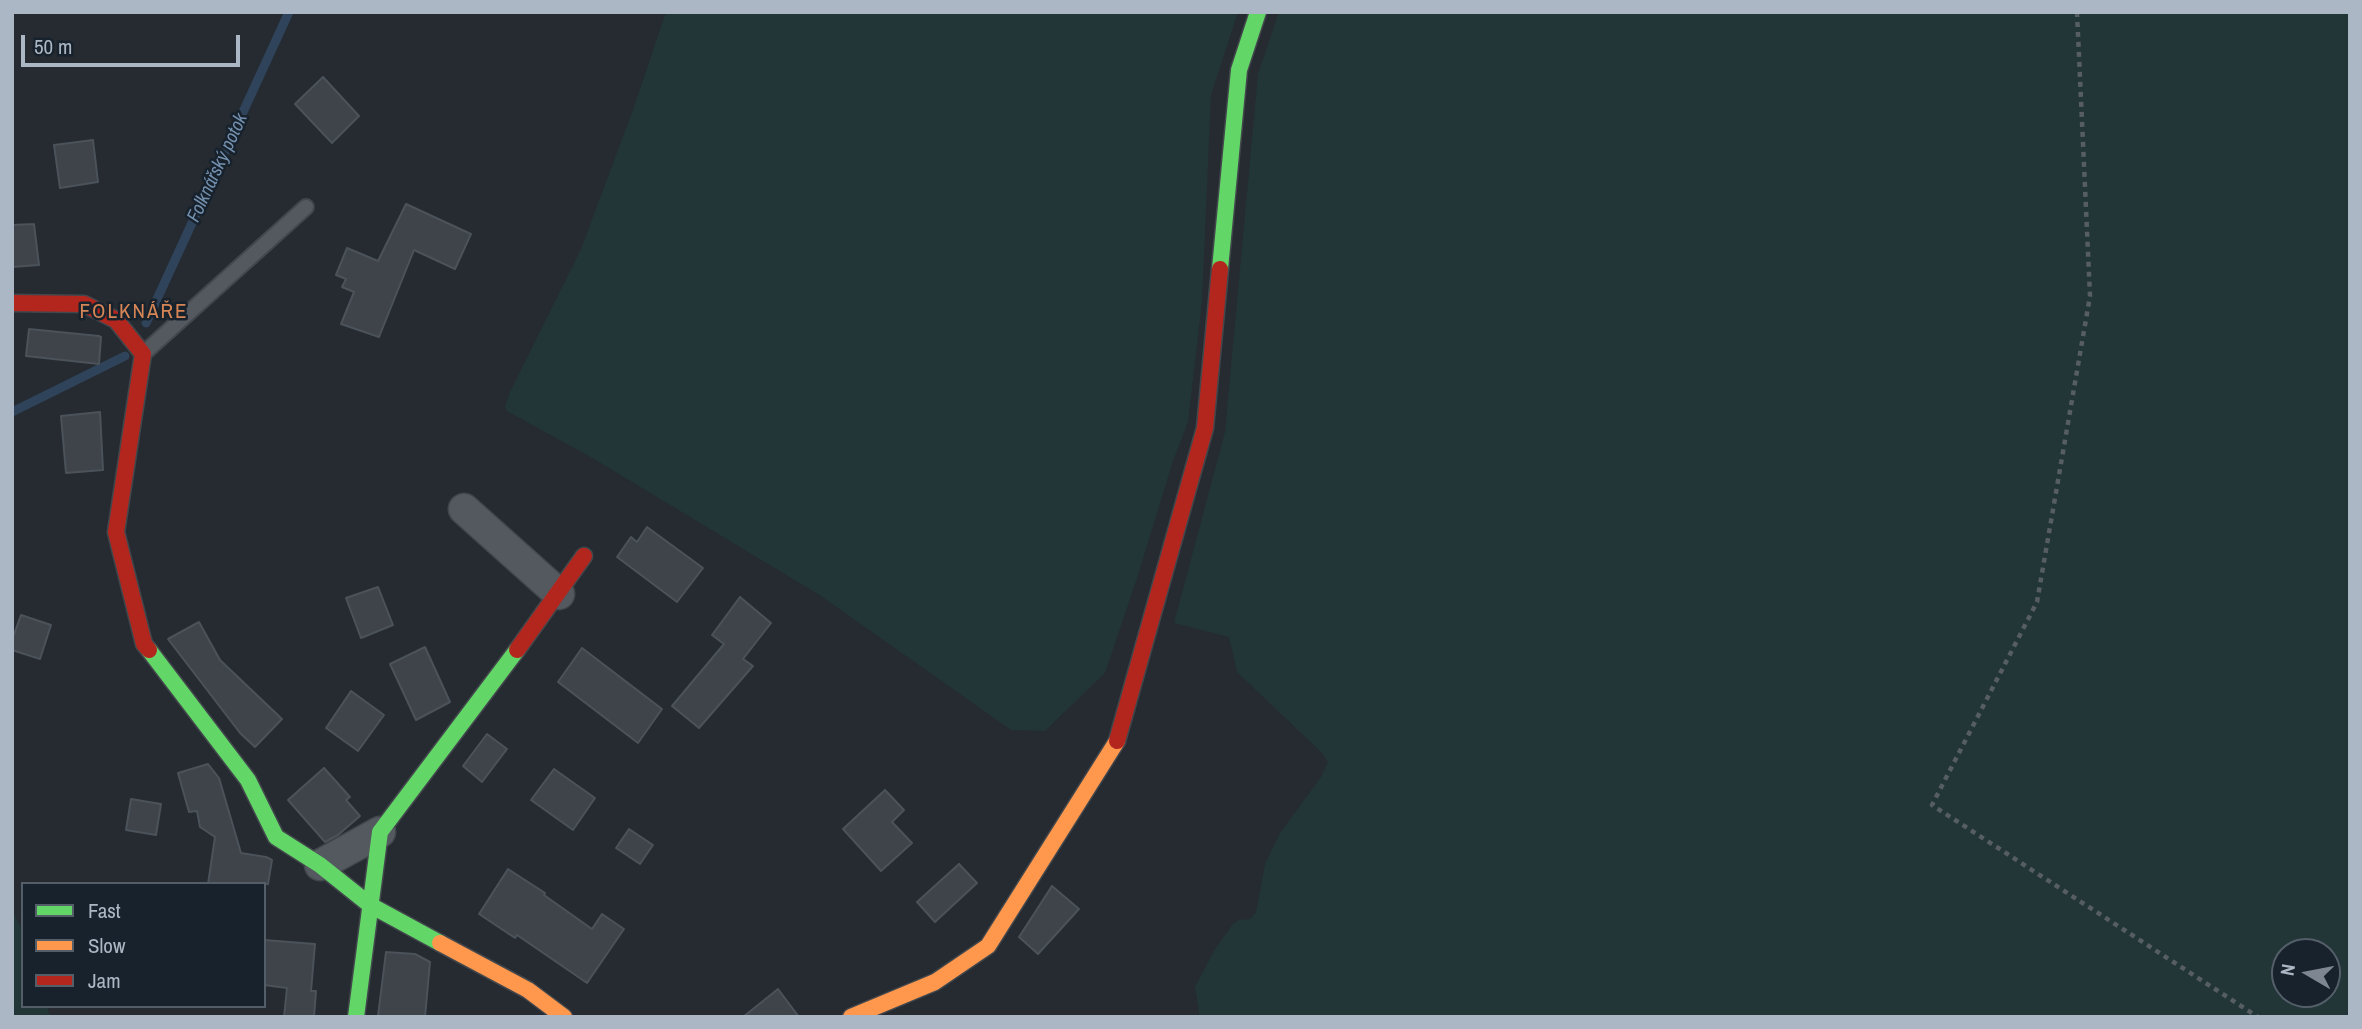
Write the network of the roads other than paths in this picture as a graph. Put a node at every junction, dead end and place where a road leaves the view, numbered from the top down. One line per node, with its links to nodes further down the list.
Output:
1 (1258, 12): 13 (street)
2 (306, 207): 4 (lane)
3 (12, 303): 4 (street)
4 (142, 354): 9 (street)
5 (464, 509): 7 (street)
6 (584, 556): 7 (street)
7 (559, 594): 8 (street)
8 (380, 832): 9 (street); 10 (street)
9 (320, 865): 10 (street)
10 (370, 905): 11 (street); 12 (street)
11 (356, 1017)
12 (564, 1017)
13 (851, 1017)

